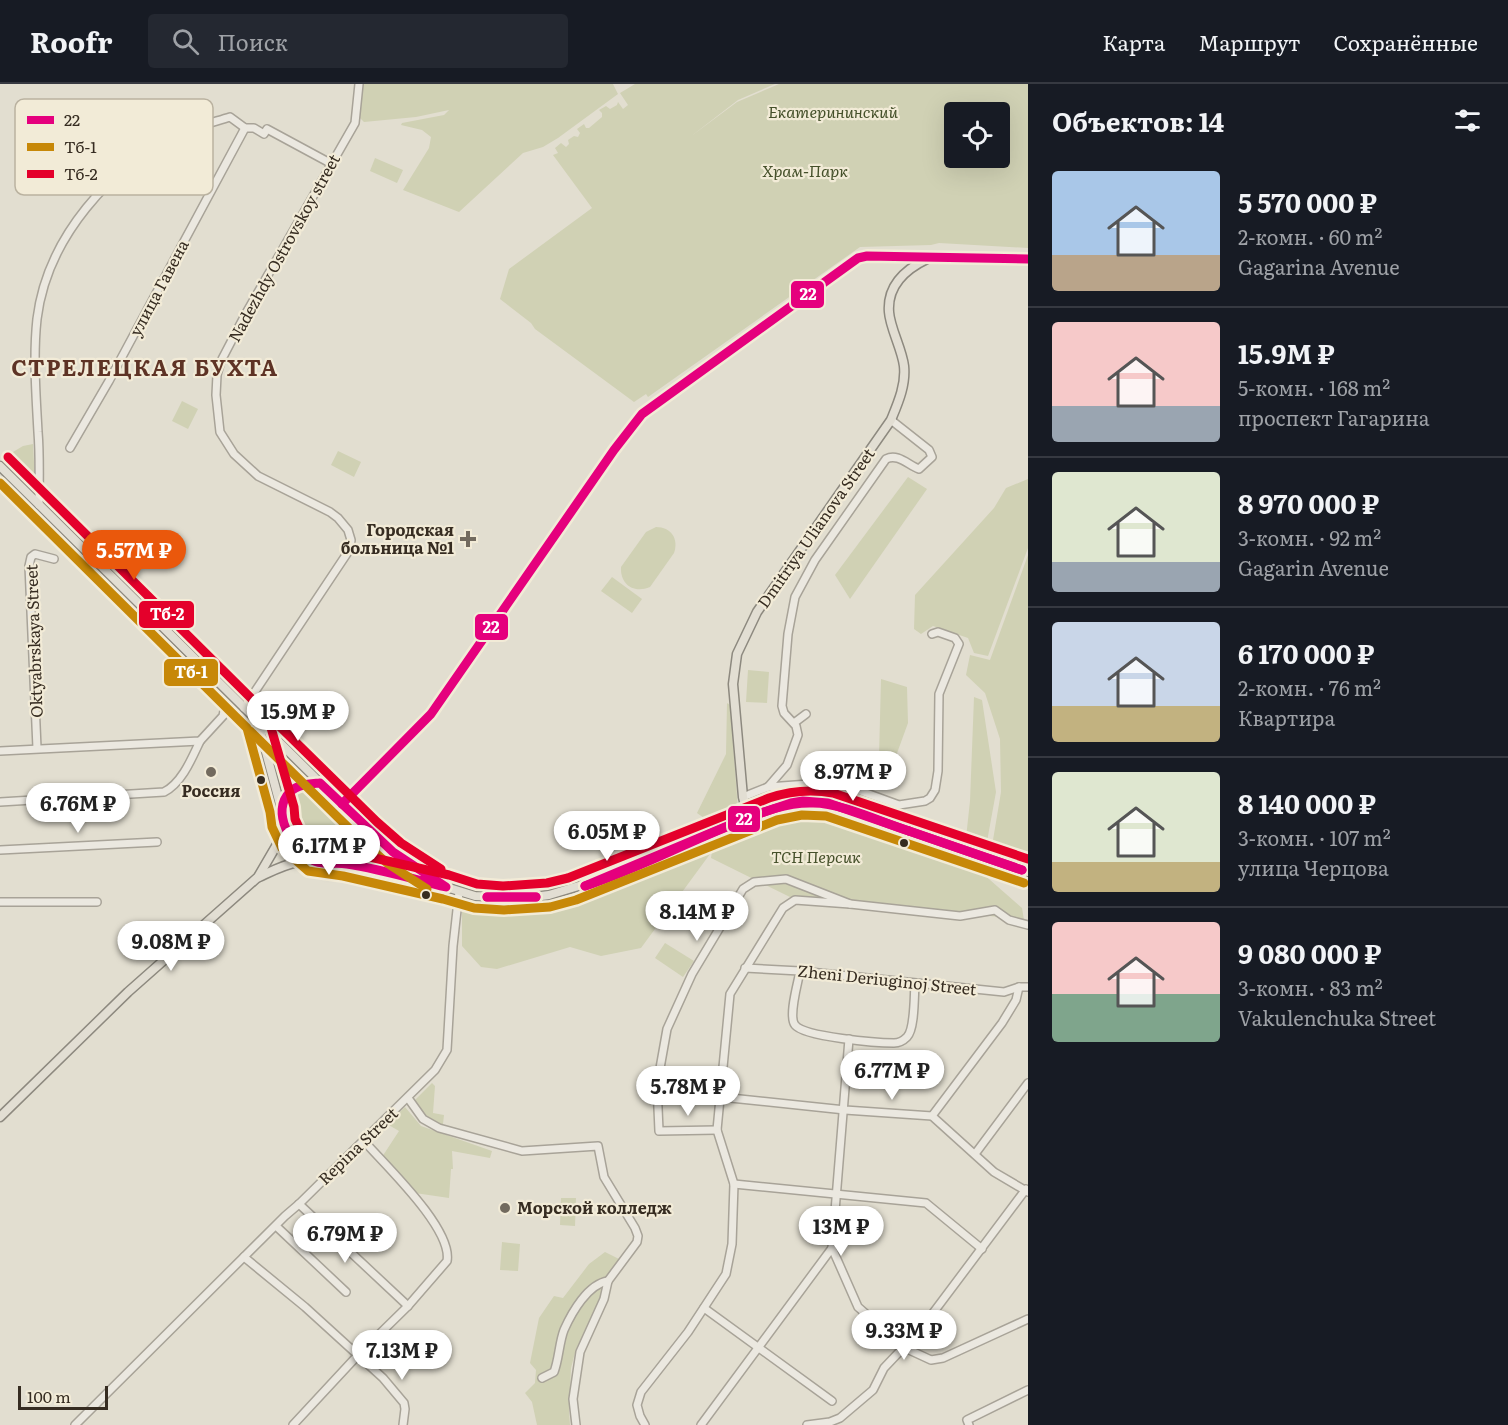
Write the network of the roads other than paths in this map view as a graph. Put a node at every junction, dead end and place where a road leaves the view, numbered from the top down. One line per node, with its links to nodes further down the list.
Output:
1 (359, 84): 4 (street, Nadezhdy Ostrovskoy street)
2 (213, 123): 3 (street)
3 (245, 128): 4 (street); 5 (street, улица Гавена)
4 (330, 163): 16 (street, Nadezhdy Ostrovskoy street)
5 (213, 188)
6 (97, 195): 13 (street)
7 (209, 195): 11 (street, улица Гавена)
8 (928, 259): 9 (main road); 10 (main road, Dmitriya Ulianova Street); 28 (main road)
9 (1028, 260)
10 (891, 420): 20 (street); 26 (main road, Dmitriya Ulianova Street)
11 (70, 447)
12 (0, 466): 13 (main road)
13 (39, 505): 16 (main road)
14 (54, 560): 22 (street, Oktyabrskaya Street)
15 (932, 634): 25 (street)
16 (244, 708): 19 (main road)
17 (224, 711): 21 (street)
18 (807, 714): 20 (street)
19 (258, 722): 24 (main road); 29 (main road)
20 (794, 723): 25 (street)
21 (200, 741): 22 (street); 27 (street)
22 (37, 748): 23 (street)
23 (0, 751)
24 (320, 783): 28 (main road); 29 (main road)
25 (768, 788): 26 (street)
26 (744, 797): 30 (main road, Dmitriya Ulianova Street)
27 (0, 802)
28 (342, 804): 32 (main road)
29 (282, 810): 31 (main road)
30 (748, 818): 37 (main road); 40 (main road)
31 (283, 822): 35 (main road); 38 (main road)
32 (369, 831): 36 (main road); 39 (main road)
33 (157, 842): 34 (street)
34 (0, 849)
35 (315, 861): 36 (main road); 38 (main road)
36 (345, 864): 39 (main road)
37 (1028, 872)
38 (258, 878): 56 (main road)
39 (446, 887): 40 (main road)
40 (459, 892): 53 (street, Repina Street)
41 (0, 902): 42 (street)
42 (97, 902)
43 (850, 904): 44 (street); 45 (street); 57 (street)
44 (1028, 925)
45 (745, 968): 46 (street, Zheni Deriuginoj Street); 52 (street)
46 (800, 971): 47 (street, Zheni Deriuginoj Street); 50 (street)
47 (915, 983): 48 (street, Zheni Deriuginoj Street); 50 (street)
48 (1019, 987): 49 (street, Zheni Deriuginoj Street); 55 (street)
49 (1028, 987)
50 (849, 1039): 54 (street)
51 (1028, 1083): 59 (street)
52 (721, 1096): 54 (street); 57 (street)
53 (408, 1098): 58 (street, Repina Street); 68 (street)
54 (845, 1110): 55 (street); 62 (street)
55 (932, 1116): 59 (street)
56 (0, 1117)
57 (717, 1130): 60 (street)
58 (364, 1141): 63 (street, Repina Street); 70 (street)
59 (975, 1154): 61 (street)
60 (734, 1184): 62 (street); 71 (street)
61 (1027, 1190): 66 (street)
62 (836, 1193): 65 (street); 66 (street)
63 (299, 1204): 64 (street, Repina Street); 70 (street)
64 (276, 1226): 67 (street, Repina Street); 69 (street)
65 (832, 1248): 73 (street); 74 (street)
66 (982, 1249): 74 (street)
67 (244, 1257): 75 (street); 81 (street, Repina Street)
68 (608, 1281): 76 (street); 84 (street)
69 (346, 1292)
70 (408, 1306): 75 (street)
71 (704, 1308): 73 (street); 85 (street)
72 (1028, 1319): 74 (street)
73 (758, 1348): 78 (street); 86 (street)
74 (904, 1348): 79 (street)
75 (358, 1355): 82 (street); 83 (street)
76 (542, 1378)
77 (1028, 1390): 80 (street)
78 (832, 1401)
79 (841, 1422): 87 (street)
80 (968, 1423)
81 (75, 1425)
82 (293, 1425)
83 (403, 1425)
84 (576, 1425)
85 (645, 1425)
86 (701, 1425)
87 (807, 1425)

